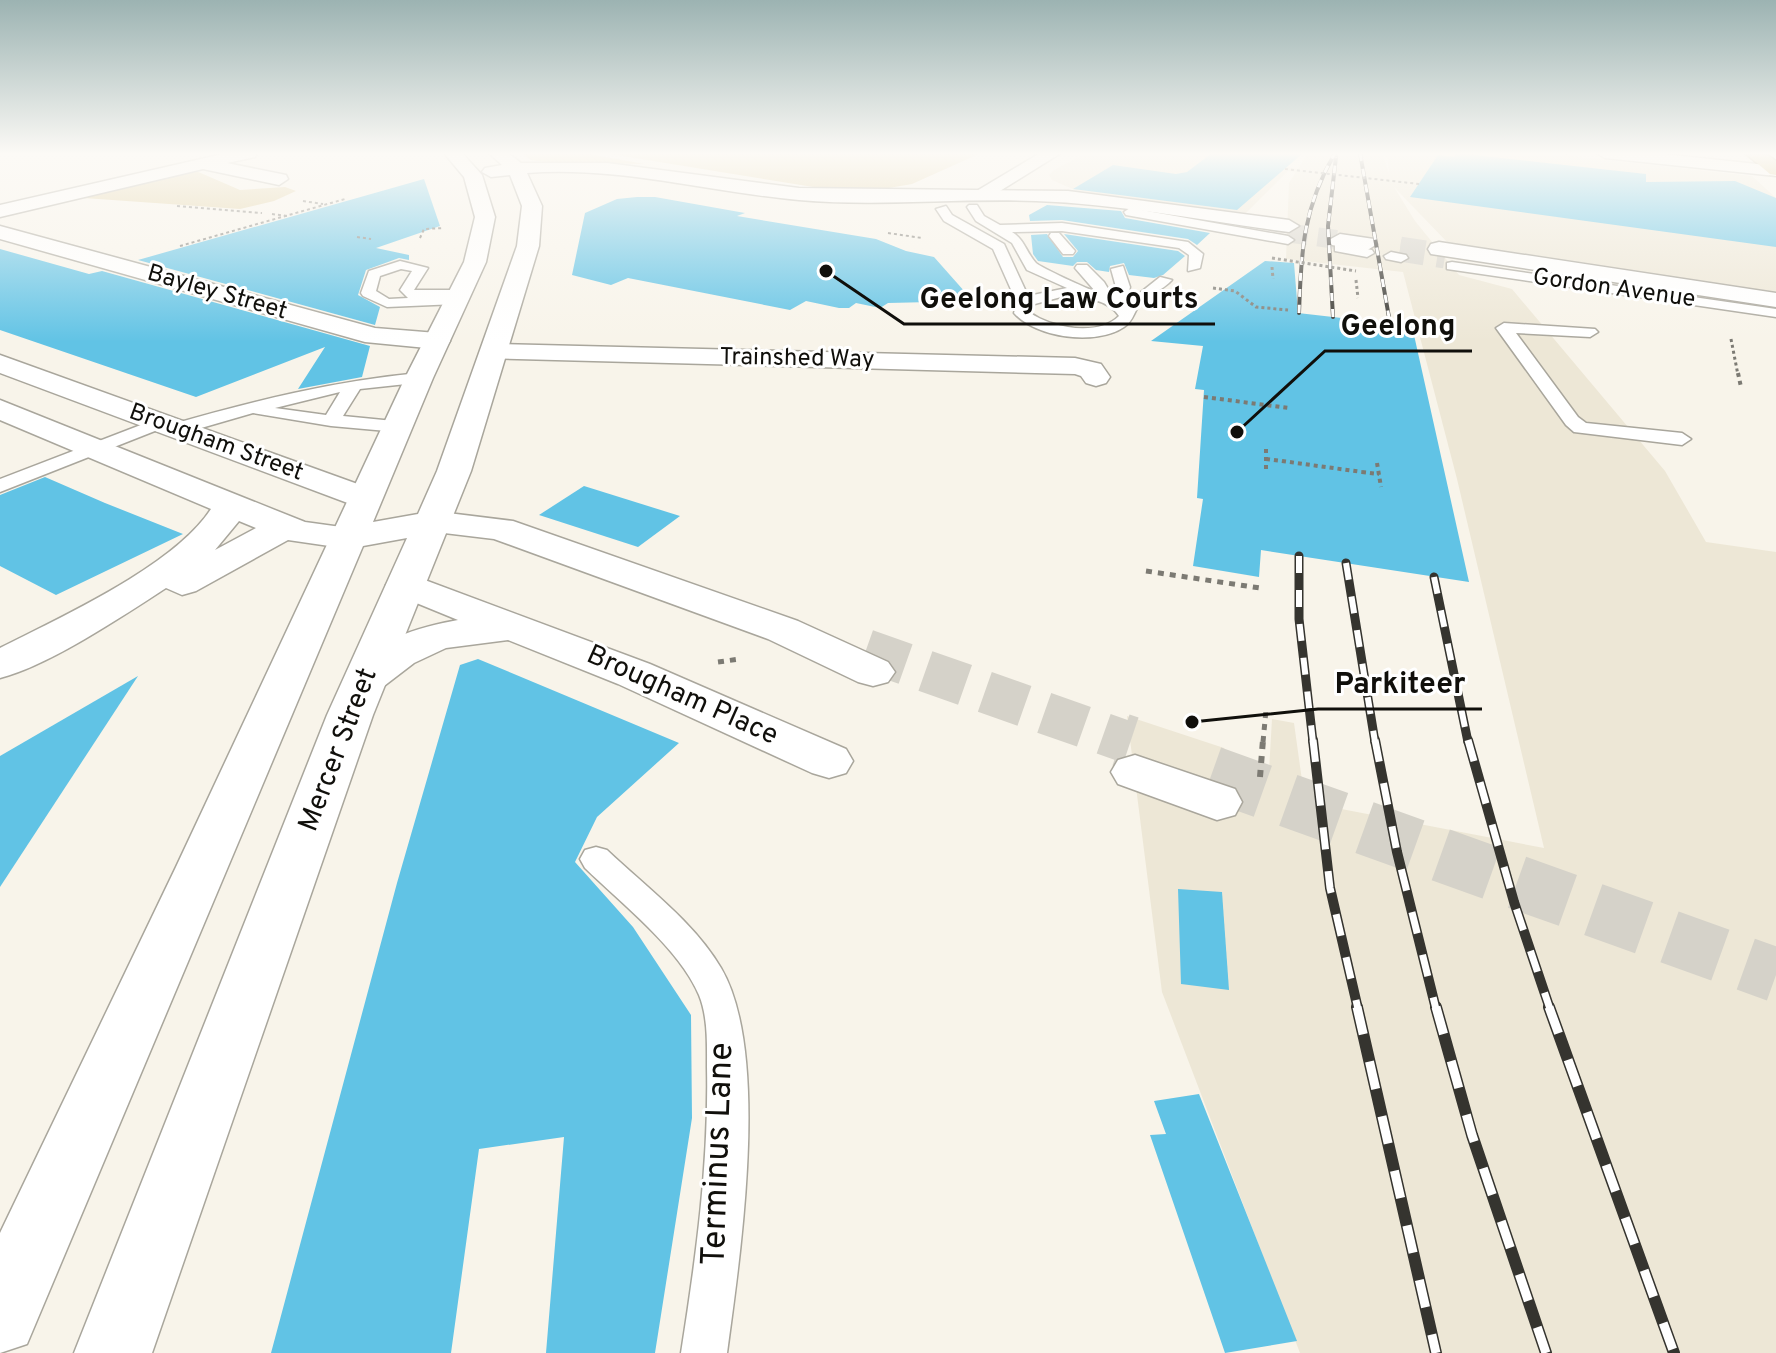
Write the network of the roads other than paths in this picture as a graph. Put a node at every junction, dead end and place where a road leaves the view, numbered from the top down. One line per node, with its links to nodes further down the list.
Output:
1 (485, 216): 31 (street, Mercer Street)
2 (536, 216): 29 (street, Mercer Street)
3 (950, 216): 33 (lane)
4 (980, 216): 9 (lane)
5 (1161, 216): 7 (street)
6 (1161, 216): 12 (lane)
7 (1200, 216)
8 (1200, 216): 12 (street)
9 (999, 229): 11 (lane); 14 (lane); 30 (lane)
10 (0, 232): 37 (street, Bayley Street)
11 (1033, 233): 13 (lane); 16 (lane)
12 (1289, 233)
13 (1055, 236): 14 (lane); 18 (lane)
14 (1147, 239): 24 (lane)
15 (1340, 241): 17 (street)
16 (1046, 247)
17 (1385, 248)
18 (1068, 251)
19 (1445, 257): 20 (street, Gordon Avenue); 27 (street, Gordon Avenue); 35 (lane, Gordon Avenue)
20 (1481, 262): 27 (street, Gordon Avenue); 35 (street, Gordon Avenue)
21 (1054, 263): 34 (lane)
22 (1099, 267): 34 (lane)
23 (1082, 268): 34 (lane)
24 (1193, 268)
25 (1118, 269): 34 (lane)
26 (1141, 278): 34 (lane)
27 (1662, 284): 32 (street, Gordon Avenue)
28 (1170, 285): 34 (lane)
29 (514, 293): 31 (street); 37 (street, Mercer Street)
30 (1081, 294): 33 (lane); 34 (lane)
31 (458, 296): 31 (lane); 37 (street, Mercer Street)
32 (1776, 300)
33 (1024, 303): 34 (lane)
34 (1114, 304)
35 (1776, 312)
36 (1590, 332): 47 (lane)
37 (464, 347): 39 (street, Trainshed Way); 40 (street, Mercer Street); 52 (street, Mercer Street)
38 (0, 363): 45 (street, Brougham Street)
39 (1096, 377)
40 (419, 378): 41 (lane); 46 (street, Mercer Street)
41 (354, 384): 43 (lane); 44 (lane)
42 (0, 409): 48 (street, Brougham Street)
43 (246, 409): 44 (lane); 45 (lane)
44 (331, 421): 46 (lane)
45 (168, 426): 48 (lane); 51 (street, Brougham Street)
46 (398, 426): 51 (street, Mercer Street)
47 (1682, 439)
48 (98, 447): 49 (lane); 50 (street, Brougham Street)
49 (0, 486)
50 (231, 505): 51 (street, Brougham Street); 54 (street)
51 (333, 521): 52 (street); 54 (street); 63 (street, Mercer Street)
52 (432, 522): 53 (street, Mercer Street); 56 (street)
53 (406, 585): 55 (street, Brougham Place); 58 (street, Mercer Street)
54 (90, 619): 57 (street)
55 (534, 633): 58 (street, Brougham Place); 60 (street, Brougham Place)
56 (869, 661)
57 (0, 665)
58 (368, 676): 64 (street, Mercer Street)
59 (1133, 758): 61 (street)
60 (829, 761)
61 (1215, 787)
62 (596, 859): 65 (lane, Terminus Lane)
63 (0, 1317)
64 (113, 1353)
65 (704, 1353)

